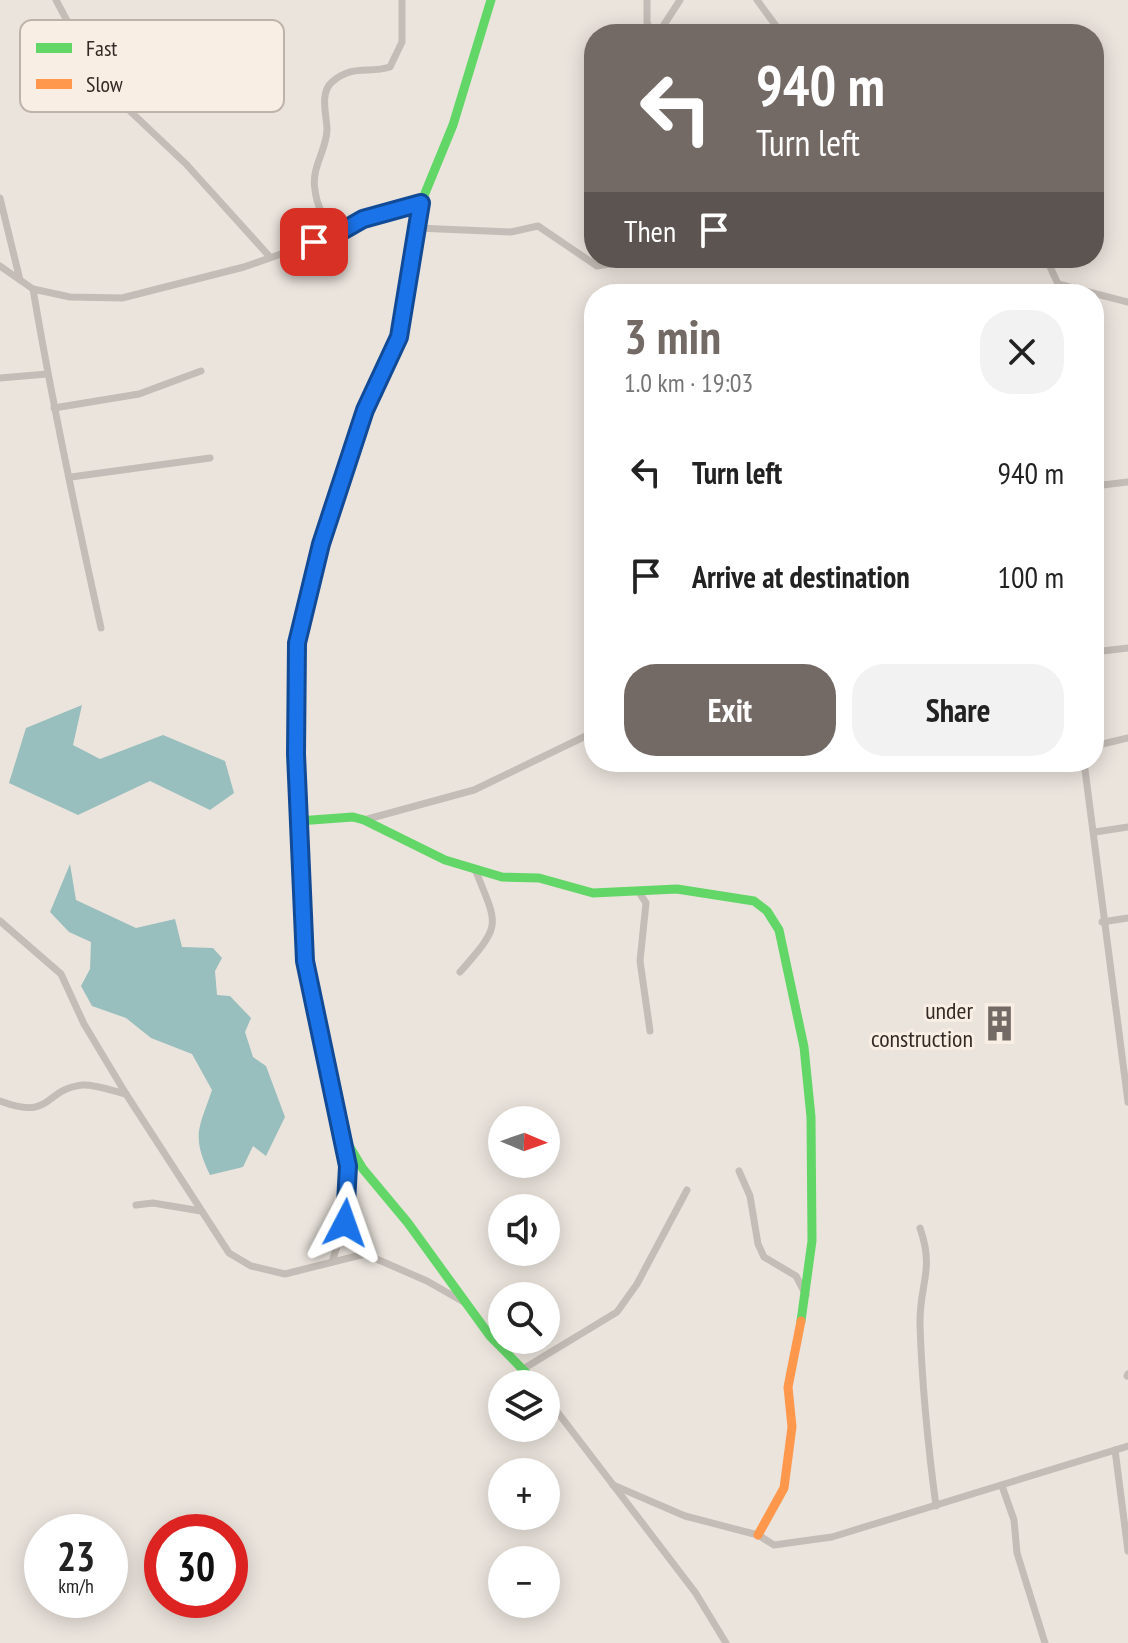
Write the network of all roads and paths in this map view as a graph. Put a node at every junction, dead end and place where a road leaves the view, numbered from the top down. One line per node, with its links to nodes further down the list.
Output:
1 (56, 0): 7 (street)
2 (402, 0): 15 (street)
3 (491, 0): 13 (street)
4 (647, 0): 8 (street)
5 (680, 0): 9 (street)
6 (757, 0): 10 (street)
7 (67, 20)
8 (648, 24)
9 (663, 24)
10 (775, 24)
11 (131, 112): 16 (street)
12 (0, 198): 19 (street)
13 (421, 203): 14 (street); 15 (street)
14 (417, 228): 17 (street); 39 (street)
15 (335, 235): 16 (street)
16 (270, 257): 20 (street)
17 (584, 257)
18 (0, 266): 19 (street)
19 (20, 280): 20 (street)
20 (33, 289): 24 (street)
21 (1104, 296): 22 (street)
22 (1128, 302)
23 (201, 371): 26 (street)
24 (47, 374): 25 (street); 26 (street)
25 (0, 378)
26 (54, 408): 28 (street)
27 (210, 458): 28 (street)
28 (71, 477): 31 (street)
29 (1128, 482): 30 (street)
30 (1104, 485)
31 (101, 628)
32 (1128, 648): 33 (street)
33 (1104, 651)
34 (584, 737): 38 (street)
35 (1128, 738): 36 (street)
36 (1104, 744)
37 (1086, 772): 41 (street)
38 (364, 820): 39 (street); 42 (street)
39 (298, 821): 54 (street)
40 (1128, 827): 41 (street)
41 (1095, 832): 46 (street)
42 (475, 869): 43 (street); 47 (street)
43 (639, 892): 50 (street); 61 (street)
44 (1128, 918): 46 (street)
45 (0, 921): 51 (street)
46 (1102, 922): 49 (street)
47 (460, 972)
48 (1128, 1010): 49 (street)
49 (1117, 1012): 53 (street)
50 (650, 1031)
51 (126, 1094): 52 (street); 58 (street)
52 (0, 1101)
53 (1128, 1102)
54 (342, 1134): 60 (street); 62 (street)
55 (739, 1171): 61 (street)
56 (687, 1190): 63 (street)
57 (136, 1205): 58 (street)
58 (201, 1211): 60 (street)
59 (920, 1228): 69 (street)
60 (332, 1262): 62 (street)
61 (806, 1295): 70 (street)
62 (467, 1304): 63 (street)
63 (523, 1369)
64 (560, 1415): 67 (street)
65 (1128, 1446): 66 (street)
66 (1115, 1450): 68 (street); 71 (street)
67 (613, 1485): 70 (street); 72 (street)
68 (1002, 1486): 69 (street); 73 (street)
69 (936, 1506): 70 (street)
70 (758, 1535)
71 (1128, 1551)
72 (726, 1643)
73 (1045, 1643)

